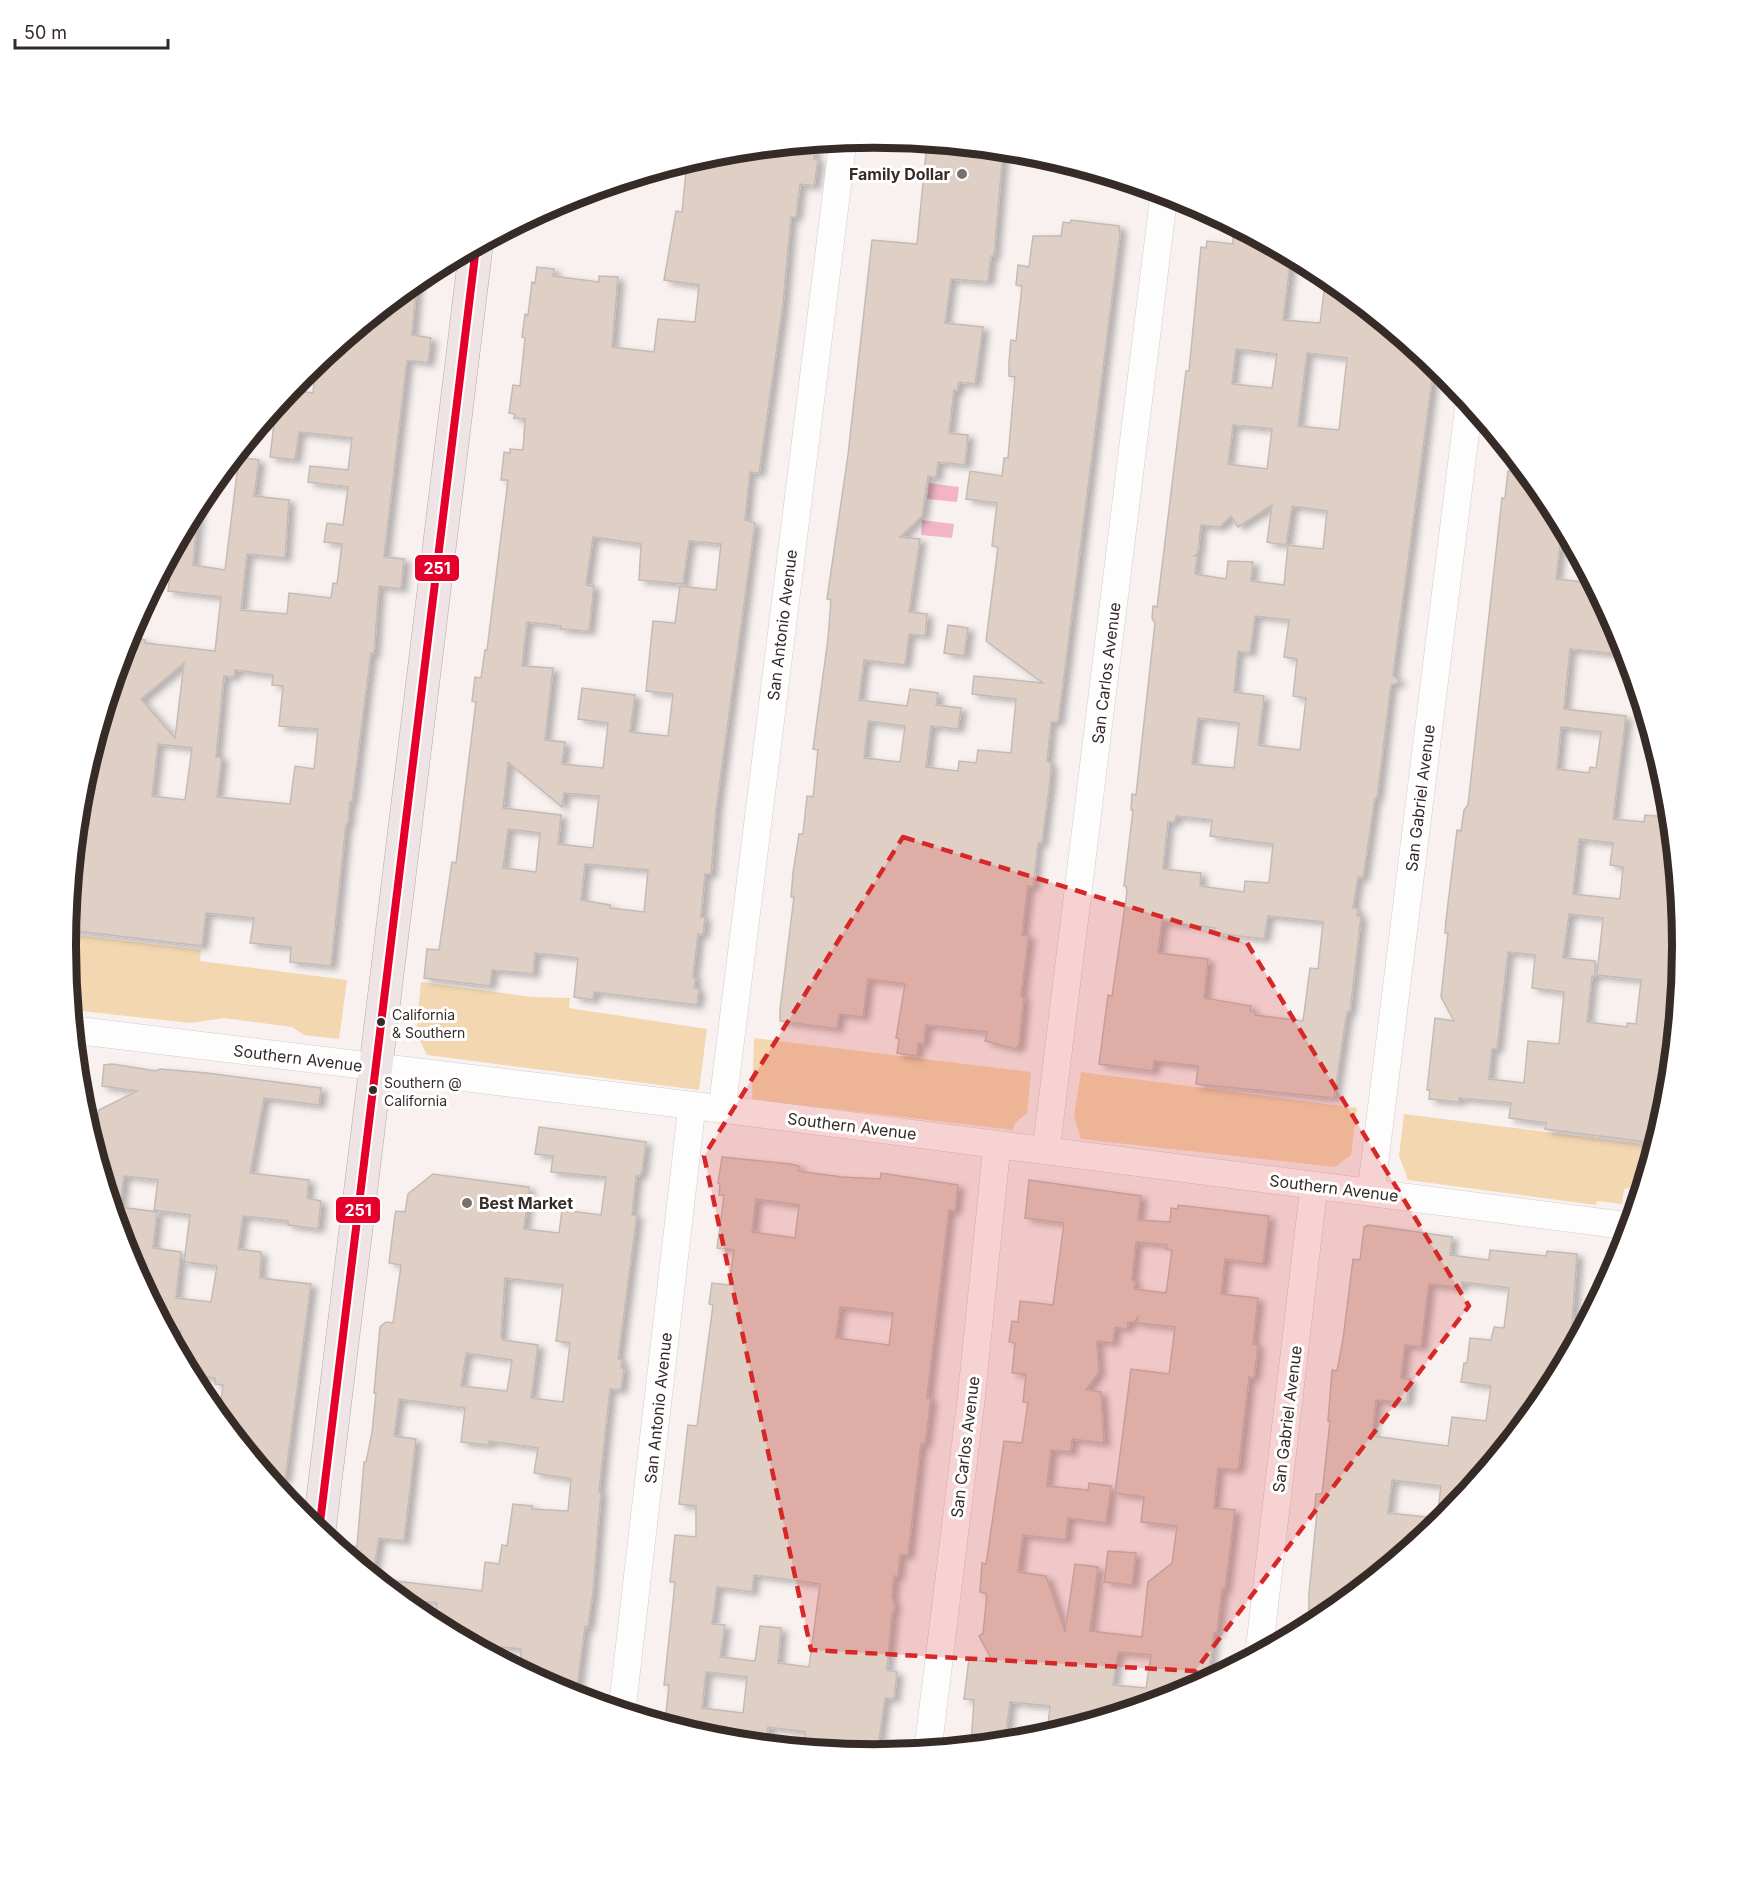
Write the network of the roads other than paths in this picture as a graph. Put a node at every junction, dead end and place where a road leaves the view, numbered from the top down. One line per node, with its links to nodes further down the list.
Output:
1 (842, 149): 8 (street, San Antonio Avenue)
2 (1163, 203): 10 (street, San Carlos Avenue)
3 (475, 255): 6 (main road)
4 (1468, 413): 12 (street, San Gabriel Avenue)
5 (81, 1031): 6 (street, Southern Avenue)
6 (375, 1068): 7 (street, Southern Avenue); 14 (main road)
7 (692, 1106): 8 (street, Southern Avenue); 16 (street, San Antonio Avenue)
8 (722, 1109): 9 (street, Southern Avenue)
9 (997, 1145): 10 (street, Southern Avenue); 17 (street, San Carlos Avenue)
10 (1046, 1151): 11 (street, Southern Avenue)
11 (1314, 1185): 12 (street, Southern Avenue); 15 (street, San Gabriel Avenue)
12 (1371, 1192): 13 (street, Southern Avenue)
13 (1621, 1225)
14 (320, 1520)
15 (1260, 1644)
16 (623, 1702)
17 (929, 1742)

